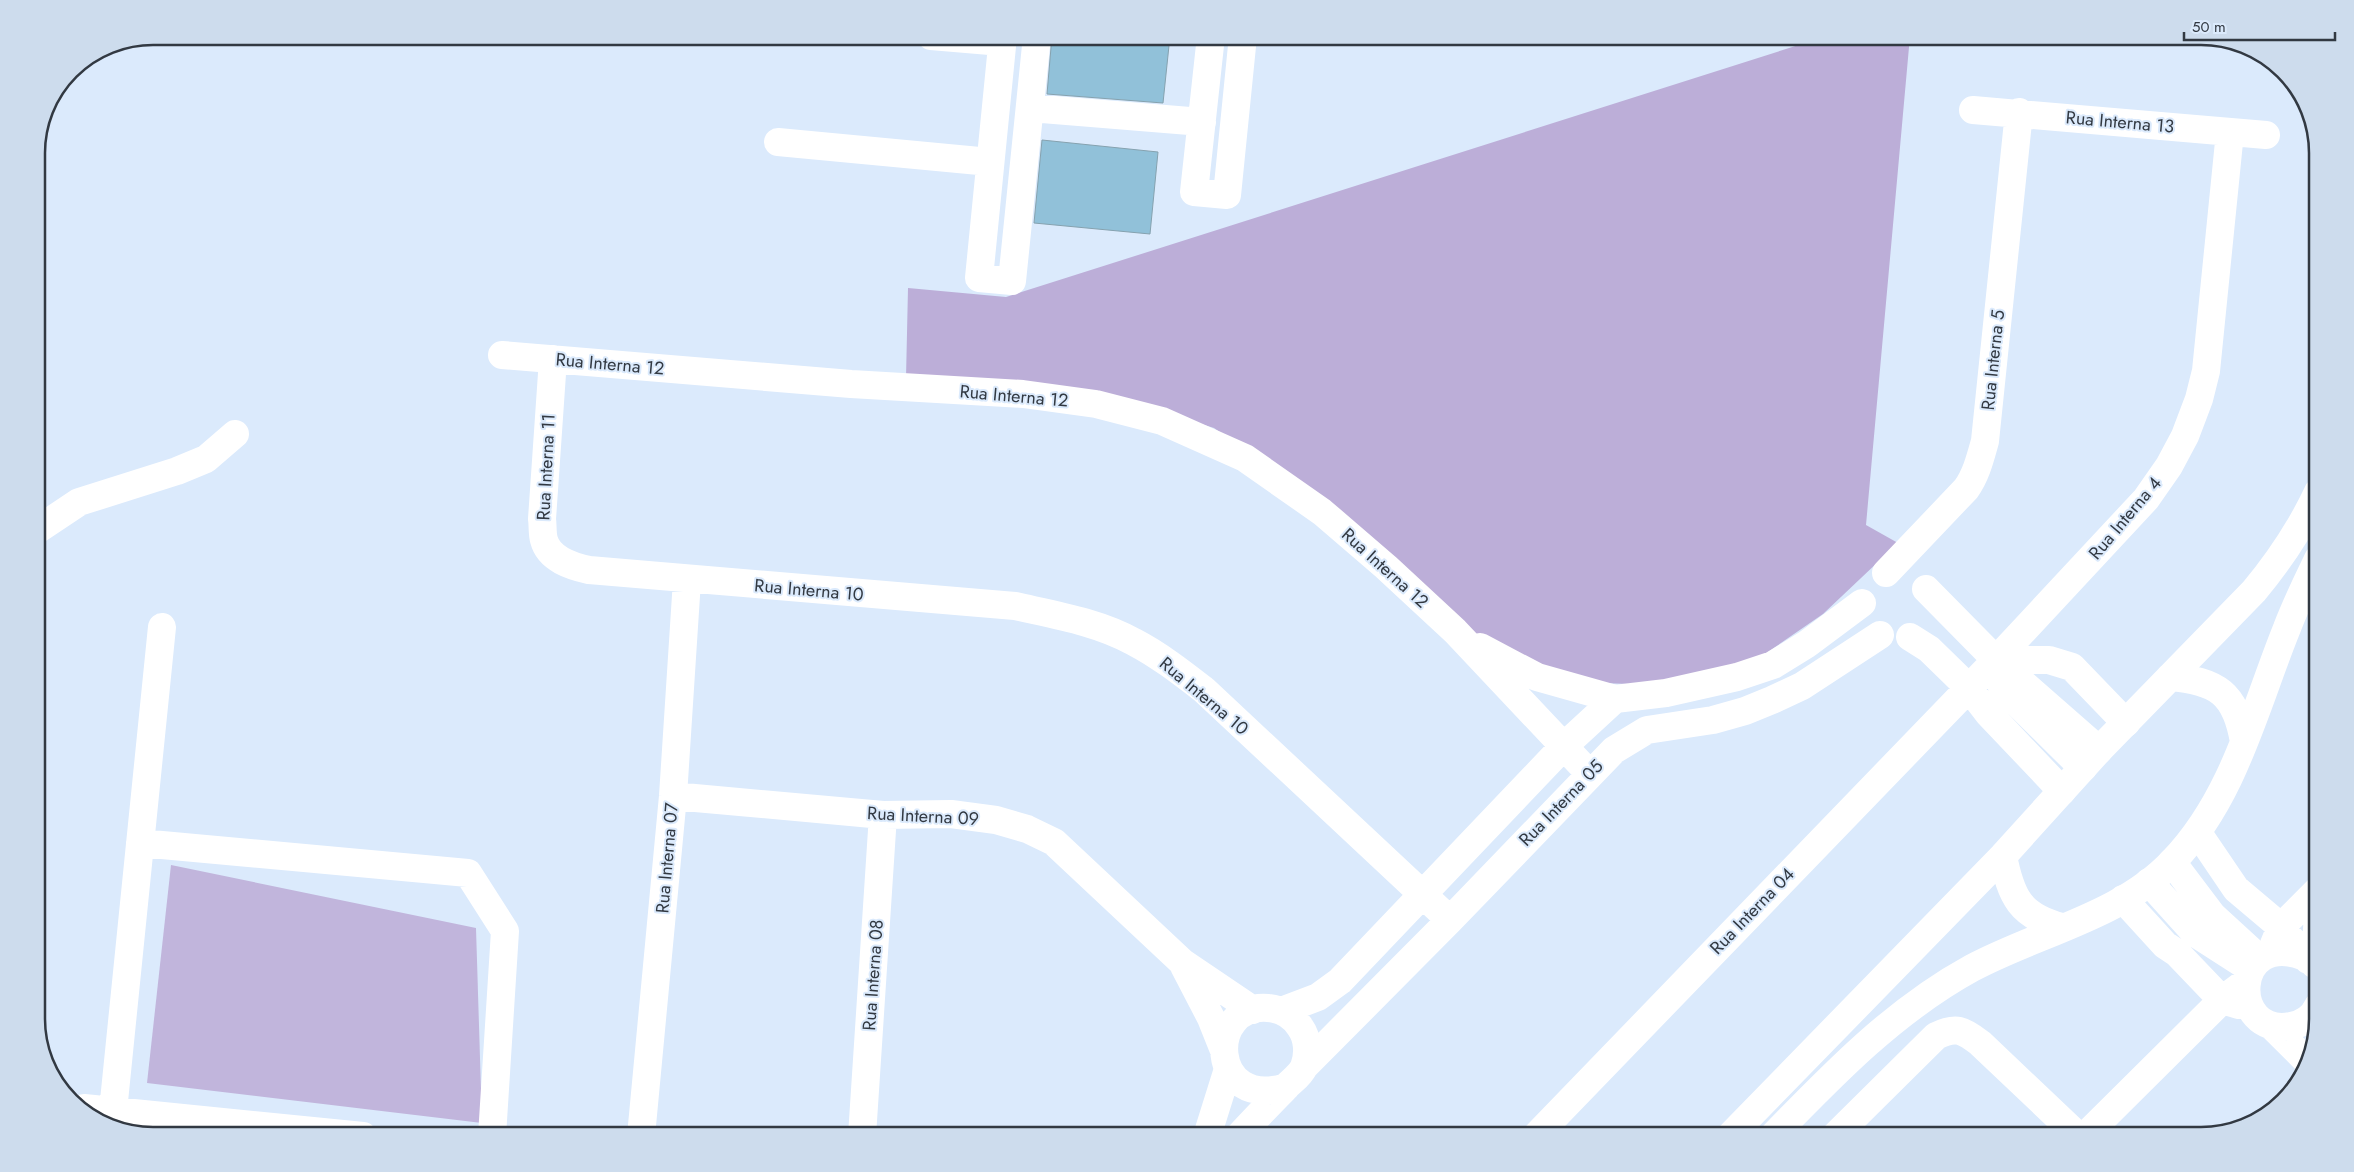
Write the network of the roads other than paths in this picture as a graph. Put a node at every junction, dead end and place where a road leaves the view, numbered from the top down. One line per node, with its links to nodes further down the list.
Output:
1 (1001, 45): 12 (street)
2 (1036, 45): 5 (street)
3 (1210, 45): 8 (street)
4 (1242, 45): 8 (street)
5 (1030, 108): 8 (street); 12 (street)
6 (1973, 110): 7 (street, Rua Interna 13)
7 (2018, 112): 9 (street, Rua Interna 13); 18 (street, Rua Interna 5)
8 (1202, 122)
9 (2230, 132): 10 (street, Rua Interna 13); 27 (street, Rua Interna 4)
10 (2266, 135)
11 (778, 142): 12 (street)
12 (990, 162)
13 (502, 355): 14 (street, Rua Interna 12)
14 (553, 359): 20 (street, Rua Interna 11); 24 (street, Rua Interna 12)
15 (235, 434): 17 (street)
16 (2309, 509): 28 (street)
17 (45, 524)
18 (1886, 573): 21 (street); 22 (street)
19 (2309, 579): 32 (street)
20 (687, 580): 37 (street, Rua Interna 07); 44 (street, Rua Interna 10)
21 (1926, 589): 26 (street); 27 (street)
22 (1862, 603): 25 (street); 30 (street)
23 (162, 628): 40 (street)
24 (1455, 631): 30 (street, Rua Interna 12); 33 (street, Rua Interna 12)
25 (1880, 635): 26 (street); 35 (street, Rua Interna 05)
26 (1910, 636): 29 (street)
27 (1996, 660): 29 (street, Rua Interna 4); 31 (street); 34 (street)
28 (2170, 676): 31 (street); 32 (street)
29 (1968, 686): 36 (street); 70 (street, Rua Interna 04)
30 (1615, 700): 33 (street, Rua Interna 05)
31 (2126, 723): 34 (street)
32 (2244, 742): 39 (street)
33 (1564, 746): 35 (street, Rua Interna 12); 44 (street, Rua Interna 05)
34 (2091, 759): 36 (street)
35 (1589, 773): 47 (street, Rua Interna 05)
36 (2062, 791): 41 (street)
37 (672, 796): 38 (street, Rua Interna 09); 66 (street, Rua Interna 07)
38 (883, 815): 51 (street, Rua Interna 09); 67 (street, Rua Interna 08)
39 (2198, 833): 42 (street); 50 (street)
40 (140, 843): 63 (street); 65 (street)
41 (2003, 856): 49 (street); 71 (street)
42 (2172, 862): 43 (street); 48 (street)
43 (2150, 882): 45 (street); 48 (street)
44 (1422, 895): 47 (street, Rua Interna 10); 55 (street, Rua Interna 05)
45 (2124, 899): 49 (street); 53 (street)
46 (2309, 901): 50 (street)
47 (1450, 920): 60 (street, Rua Interna 05)
48 (2204, 924): 50 (street)
49 (2062, 928): 72 (street)
50 (2262, 958): 52 (street); 53 (street); 56 (street)
51 (1182, 962): 54 (street, Rua Interna 09); 59 (street, Rua Interna 09)
52 (2309, 962)
53 (2222, 1000): 56 (street); 75 (street)
54 (1253, 1010): 55 (street); 59 (street)
55 (1281, 1011): 60 (street)
56 (2261, 1017): 57 (street); 58 (street)
57 (2309, 1018)
58 (2302, 1056)
59 (1225, 1058): 61 (street); 68 (street)
60 (1304, 1067): 61 (street)
61 (1286, 1087): 69 (street)
62 (93, 1109): 63 (street)
63 (113, 1111): 64 (street)
64 (273, 1127)
65 (493, 1127)
66 (642, 1127)
67 (863, 1127)
68 (1209, 1127)
69 (1248, 1127)
70 (1545, 1127)
71 (1739, 1127)
72 (1782, 1127)
73 (1844, 1127): 74 (street)
74 (2069, 1127)
75 (2094, 1127)

